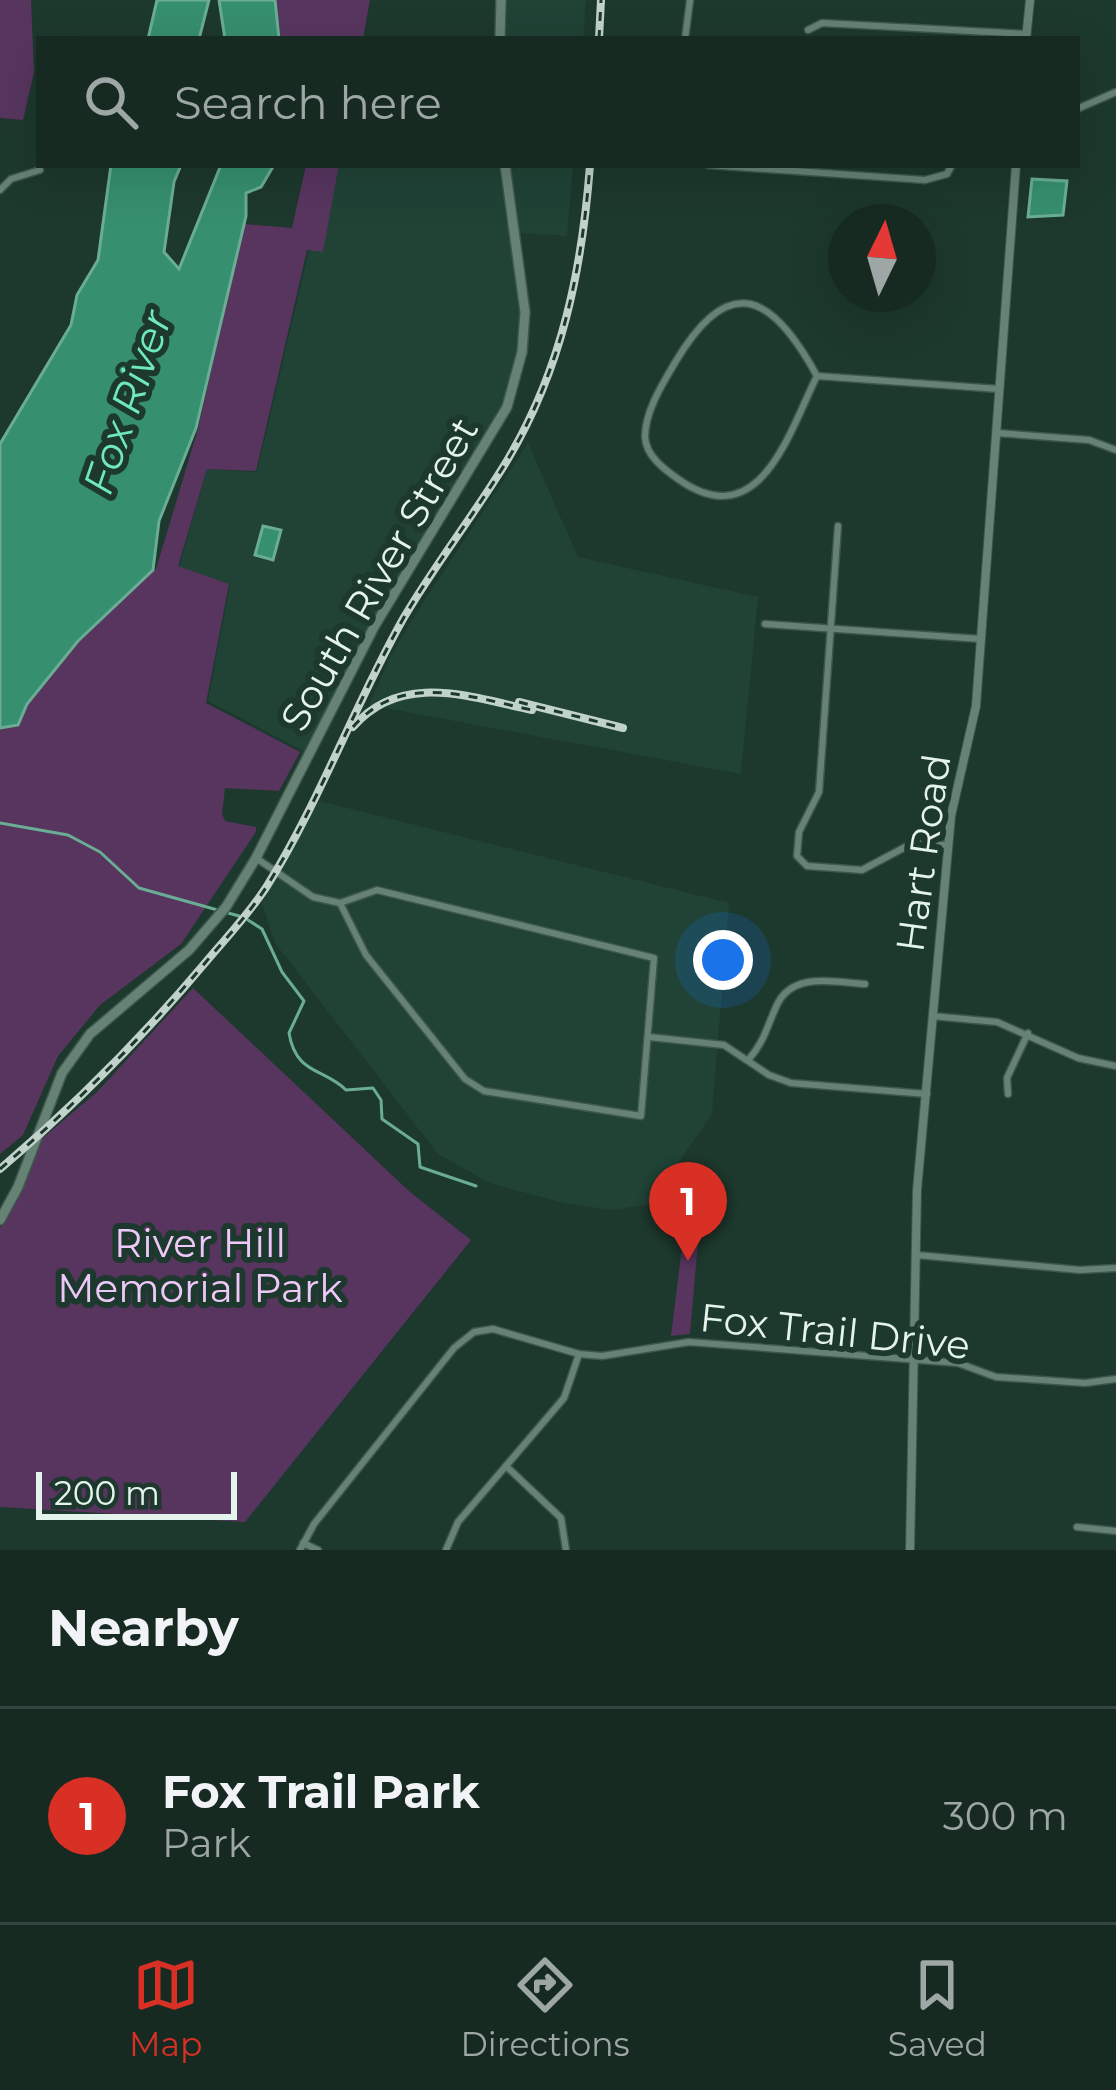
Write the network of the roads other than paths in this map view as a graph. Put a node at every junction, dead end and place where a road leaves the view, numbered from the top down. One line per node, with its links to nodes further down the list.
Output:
1 (501, 0): 6 (main road)
2 (691, 0): 7 (street)
3 (1030, 0): 9 (street)
4 (808, 30): 5 (street)
5 (966, 35): 8 (street)
6 (500, 36)
7 (686, 36)
8 (996, 36)
9 (1027, 36)
10 (1116, 92): 11 (street)
11 (1080, 109)
12 (505, 168): 29 (main road, South River Street)
13 (754, 168): 18 (street)
14 (863, 168): 18 (street)
15 (950, 168): 18 (street)
16 (1016, 168): 21 (street, Hart Road)
17 (40, 170): 19 (street)
18 (862, 175)
19 (0, 190)
20 (818, 376): 20 (street); 21 (street)
21 (999, 389): 22 (street, Hart Road)
22 (997, 433): 23 (street); 27 (street, Hart Road)
23 (1116, 450)
24 (838, 526): 26 (street)
25 (765, 624): 26 (street)
26 (832, 629): 27 (street); 28 (street)
27 (981, 639): 28 (street, Hart Road)
28 (948, 845): 32 (street, Hart Road)
29 (256, 858): 30 (street); 39 (main road, South River Street)
30 (340, 903): 34 (street); 34 (street)
31 (865, 984): 35 (street)
32 (932, 1016): 33 (street); 37 (street, Hart Road)
33 (1028, 1033): 36 (street); 38 (street)
34 (649, 1037): 35 (street)
35 (749, 1059): 37 (street)
36 (1116, 1066)
37 (927, 1094): 40 (street, Hart Road)
38 (1009, 1094)
39 (0, 1220)
40 (914, 1255): 41 (street); 43 (street, Hart Road)
41 (1116, 1268)
42 (579, 1354): 43 (street, Fox Trail Drive); 45 (street); 48 (street, Fox Trail Drive)
43 (915, 1358): 44 (street, Fox Trail Drive); 52 (street, Hart Road)
44 (1116, 1379)
45 (506, 1466): 50 (street); 51 (street)
46 (1076, 1527): 47 (street)
47 (1116, 1531)
48 (302, 1546): 49 (street)
49 (318, 1550)
50 (446, 1550)
51 (566, 1550)
52 (910, 1550)

